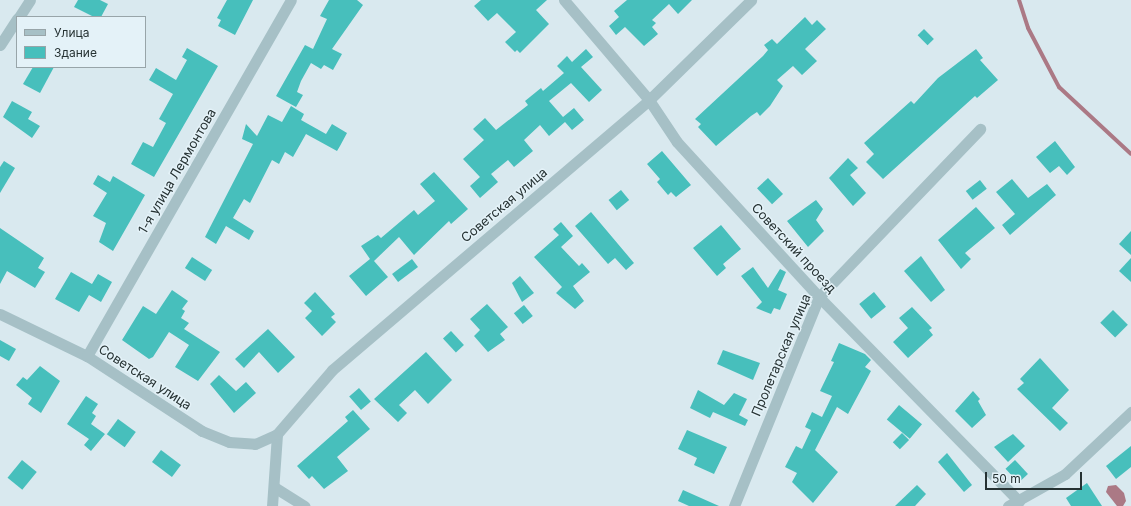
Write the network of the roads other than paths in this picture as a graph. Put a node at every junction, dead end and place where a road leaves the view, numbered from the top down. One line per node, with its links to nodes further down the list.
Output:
1 (30, 0): 5 (street)
2 (291, 0): 12 (street, 1-я улица Лермонтова)
3 (564, 0): 8 (street, Советский проезд)
4 (751, 0): 8 (street, Советская улица)
5 (19, 16)
6 (16, 21): 7 (street)
7 (0, 45)
8 (648, 100): 10 (street, Советский проезд); 14 (street, Советская улица)
9 (980, 129): 10 (street, Пролетарская улица)
10 (819, 297): 16 (street, Советский проезд); 19 (street, Пролетарская улица)
11 (0, 314): 12 (street, Советская улица)
12 (87, 356): 14 (street, Советская улица)
13 (1131, 412): 16 (street)
14 (277, 434): 15 (street)
15 (274, 487): 17 (street); 18 (street)
16 (1019, 501): 20 (street)
17 (272, 506)
18 (305, 506)
19 (734, 506)
20 (1008, 506)

